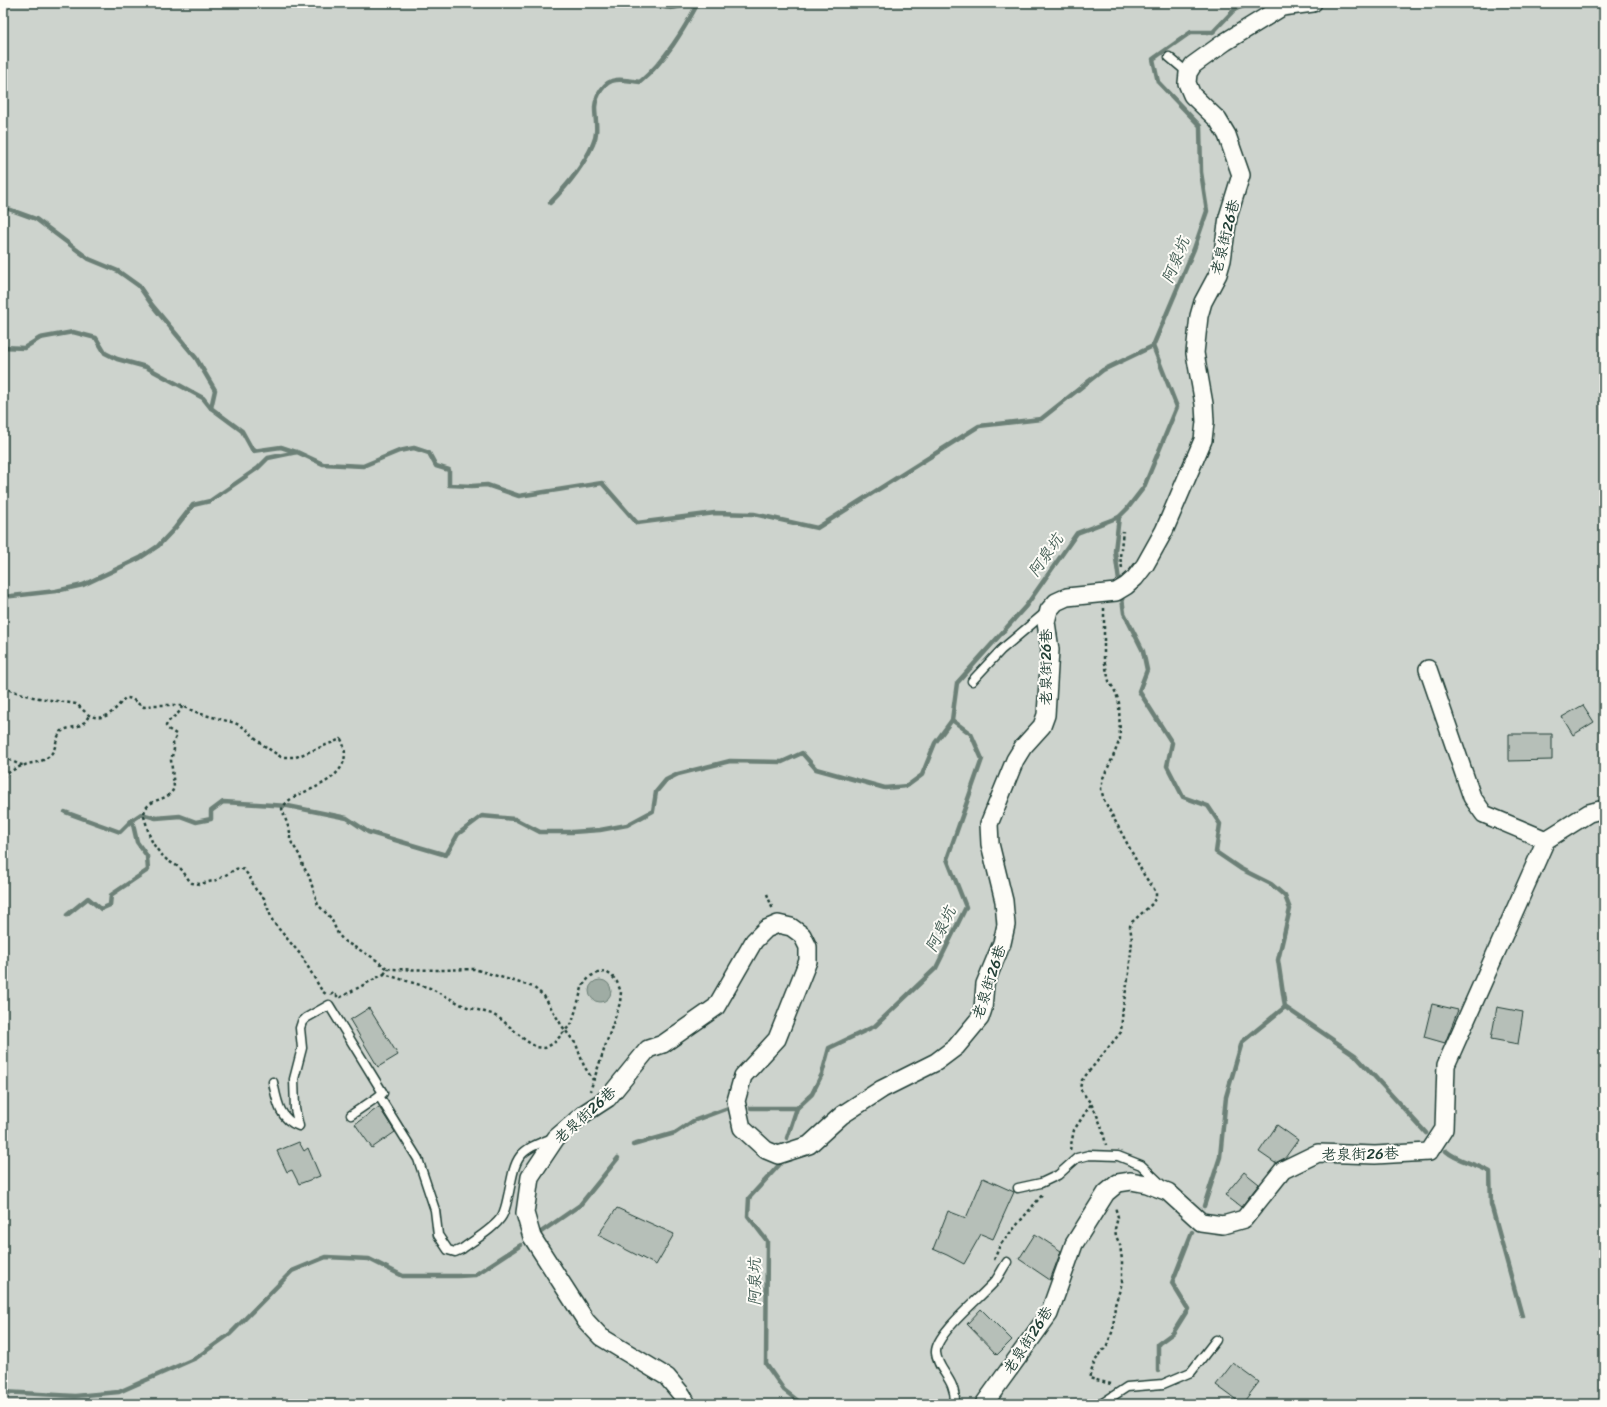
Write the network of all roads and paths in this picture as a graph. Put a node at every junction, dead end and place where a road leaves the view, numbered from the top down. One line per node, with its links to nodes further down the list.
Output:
1 (1313, 3): 3 (street)
2 (1169, 57): 3 (lane)
3 (1188, 73): 5 (street, 老泉街26巷)
4 (1123, 531): 5 (path)
5 (1126, 586): 6 (street, 老泉街26巷)
6 (1101, 594): 7 (street, 老泉街26巷); 26 (path)
7 (1048, 610): 9 (lane); 27 (street, 老泉街26巷)
8 (1428, 669): 17 (street)
9 (972, 681)
10 (3, 688): 12 (path)
11 (182, 706): 12 (path); 18 (path); 20 (path)
12 (89, 716): 14 (path)
13 (3, 758): 14 (path)
14 (25, 765): 15 (path)
15 (3, 777)
16 (1604, 809): 17 (street)
17 (1546, 840): 34 (street, 老泉街26巷)
18 (388, 969): 19 (path); 22 (path)
19 (384, 974): 21 (path); 22 (path)
20 (328, 997)
21 (339, 998)
22 (566, 1031): 23 (path); 23 (path)
23 (593, 1080): 27 (path)
24 (273, 1082): 25 (lane)
25 (379, 1096): 28 (lane); 29 (lane)
26 (1091, 1104): 30 (path); 31 (path)
27 (584, 1113): 29 (street, 老泉街26巷)
28 (351, 1115)
29 (556, 1138): 39 (street, 老泉街26巷)
30 (1118, 1156): 31 (lane); 34 (lane)
31 (1058, 1175): 33 (lane); 36 (path)
32 (1118, 1183): 34 (street, 老泉街26巷); 38 (path); 41 (street, 老泉街26巷)
33 (1018, 1188)
34 (1168, 1192)
35 (1007, 1262): 40 (lane)
36 (993, 1263)
37 (1216, 1340): 38 (lane)
38 (1127, 1387): 42 (lane)
39 (687, 1404)
40 (956, 1404)
41 (984, 1404)
42 (1101, 1404)

